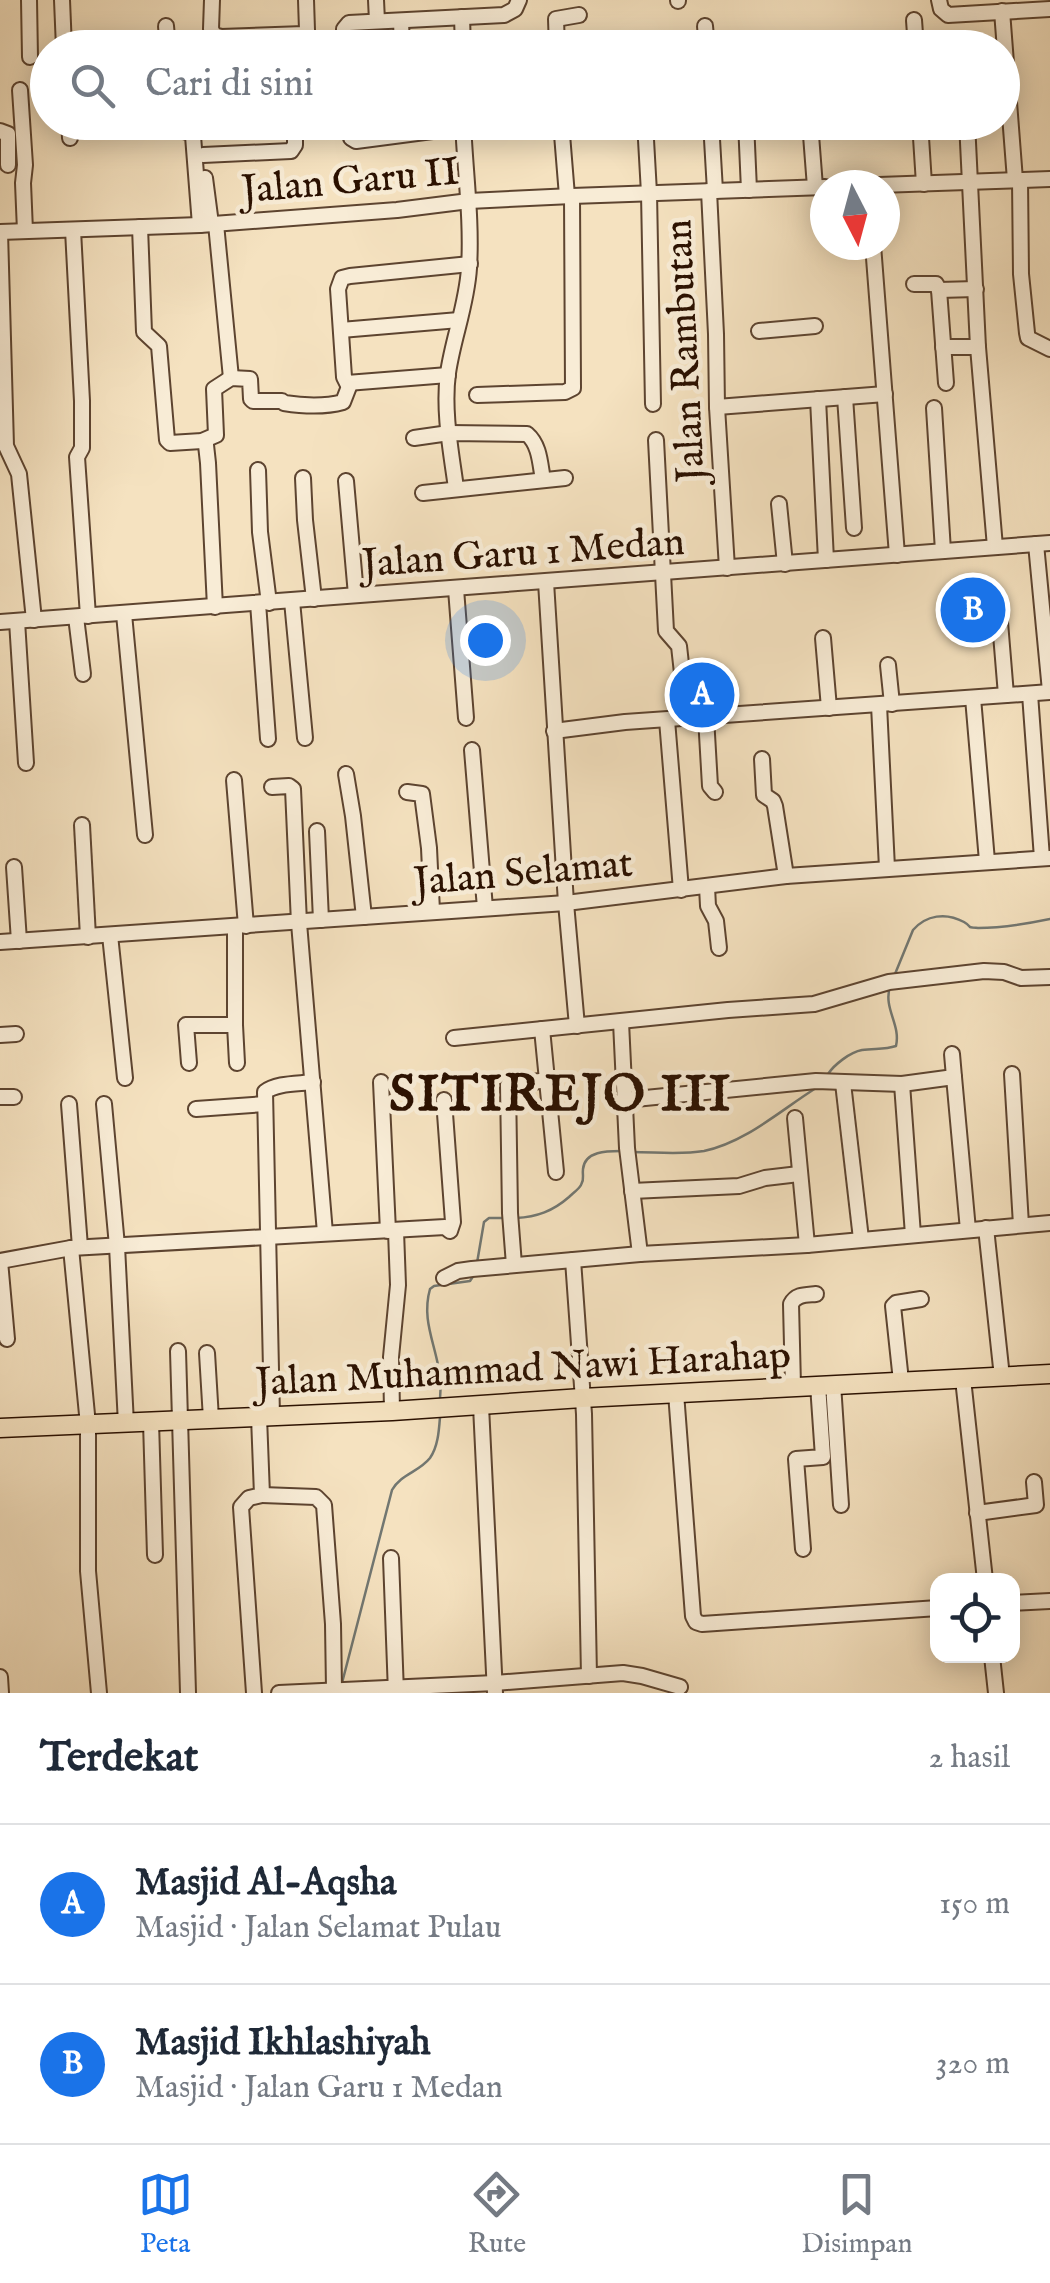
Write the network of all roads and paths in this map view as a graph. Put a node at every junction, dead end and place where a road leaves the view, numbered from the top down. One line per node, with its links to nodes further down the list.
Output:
1 (29, 0): 27 (street)
2 (62, 0): 17 (street)
3 (212, 0): 19 (street)
4 (306, 0): 20 (street)
5 (376, 0): 12 (street)
6 (519, 0): 11 (street)
7 (939, 0): 8 (street)
8 (1011, 7): 9 (street)
9 (1050, 10)
10 (579, 15): 24 (street)
11 (462, 17): 13 (street); 23 (street)
12 (377, 20): 13 (street); 21 (street)
13 (400, 20): 22 (street)
14 (914, 20): 26 (street)
15 (166, 26): 18 (street)
16 (705, 26): 25 (street)
17 (63, 30)
18 (166, 30)
19 (212, 30)
20 (307, 30)
21 (344, 30)
22 (401, 30)
23 (462, 30)
24 (556, 30)
25 (705, 30)
26 (915, 30)
27 (30, 57)
28 (20, 90): 59 (street)
29 (0, 132): 43 (street)
30 (194, 140): 56 (street)
31 (202, 140): 42 (street)
32 (295, 140): 42 (street)
33 (464, 140): 55 (street)
34 (563, 140): 54 (street)
35 (646, 140): 53 (street)
36 (711, 140): 52 (street, Jalan Rambutan)
37 (747, 140): 51 (street)
38 (813, 140): 44 (street)
39 (921, 140): 48 (street)
40 (968, 140): 47 (street)
41 (1016, 140): 46 (street)
42 (203, 155): 56 (street)
43 (10, 166)
44 (817, 170)
45 (1050, 179): 46 (street)
46 (1018, 180): 47 (street); 72 (street)
47 (972, 183): 48 (street); 64 (street)
48 (924, 184): 49 (street)
49 (900, 185)
50 (810, 187): 51 (street, Jalan Garu II)
51 (749, 190): 52 (street, Jalan Garu II)
52 (712, 191): 53 (street, Jalan Garu II); 83 (street, Jalan Rambutan)
53 (650, 193): 54 (street, Jalan Garu II); 82 (street)
54 (569, 196): 55 (street, Jalan Garu II); 79 (street)
55 (469, 201): 56 (street, Jalan Garu II); 62 (street)
56 (209, 224): 57 (street, Jalan Garu II); 75 (street)
57 (140, 227): 58 (street, Jalan Garu II); 87 (street)
58 (73, 230): 59 (street, Jalan Garu II); 115 (street)
59 (25, 231): 60 (street, Jalan Garu II)
60 (0, 232): 73 (street)
61 (874, 260): 78 (street)
62 (470, 264): 66 (street); 68 (street)
63 (914, 284): 65 (street)
64 (976, 289): 65 (street); 70 (street)
65 (939, 290): 71 (street)
66 (460, 320): 68 (street); 74 (street)
67 (815, 326): 69 (street)
68 (342, 330): 77 (street)
69 (760, 330)
70 (978, 346): 71 (street); 99 (street)
71 (943, 347): 76 (street)
72 (1050, 349)
73 (2, 356): 116 (street)
74 (448, 376): 77 (street); 85 (street)
75 (231, 378): 77 (street); 87 (street)
76 (946, 383)
77 (350, 384)
78 (885, 394): 80 (street); 101 (street)
79 (477, 395)
80 (845, 397): 81 (street); 97 (street)
81 (818, 399): 83 (street); 102 (street)
82 (653, 404)
83 (716, 407): 104 (street, Jalan Rambutan)
84 (934, 408): 100 (street)
85 (449, 433): 86 (street); 92 (street); 94 (street)
86 (414, 438)
87 (202, 440): 112 (street)
88 (656, 440): 105 (street)
89 (258, 470): 111 (street)
90 (303, 478): 109 (street)
91 (566, 478): 92 (street)
92 (543, 480): 94 (street)
93 (346, 481): 108 (street)
94 (456, 488): 95 (street)
95 (423, 493)
96 (779, 504): 103 (street)
97 (854, 528)
98 (1043, 543): 99 (street, Jalan Garu 1 Medan); 122 (street)
99 (995, 547): 100 (street, Jalan Garu 1 Medan)
100 (943, 551): 101 (street, Jalan Garu 1 Medan)
101 (896, 555): 102 (street, Jalan Garu 1 Medan)
102 (826, 560): 103 (street, Jalan Garu 1 Medan)
103 (785, 564): 104 (street, Jalan Garu 1 Medan)
104 (727, 568): 105 (street, Jalan Garu 1 Medan)
105 (661, 573): 106 (street, Jalan Garu 1 Medan); 130 (street)
106 (546, 582): 107 (street, Jalan Garu 1 Medan); 132 (street)
107 (456, 589): 108 (street, Jalan Garu 1 Medan); 129 (street)
108 (356, 596): 109 (street, Jalan Garu 1 Medan)
109 (314, 599): 110 (street, Jalan Garu 1 Medan)
110 (292, 601): 111 (street, Jalan Garu 1 Medan); 133 (street)
111 (263, 603): 112 (street, Jalan Garu 1 Medan); 134 (street)
112 (215, 607): 114 (street, Jalan Garu 1 Medan)
113 (999, 610): 124 (street)
114 (124, 614): 115 (street, Jalan Garu 1 Medan); 145 (street)
115 (82, 616): 116 (street, Jalan Garu 1 Medan); 121 (street)
116 (34, 620): 117 (street, Jalan Garu 1 Medan)
117 (17, 621): 118 (street, Jalan Garu 1 Medan); 137 (street)
118 (0, 622)
119 (823, 638): 127 (street)
120 (888, 665): 126 (street)
121 (83, 674)
122 (1050, 692): 123 (street)
123 (1030, 694): 124 (street); 146 (street)
124 (1006, 695): 125 (street)
125 (973, 698): 126 (street); 147 (street)
126 (886, 704): 127 (street); 149 (street)
127 (828, 708): 128 (street)
128 (706, 717): 130 (street); 142 (street)
129 (466, 718)
130 (687, 718): 131 (street)
131 (667, 720): 132 (street); 152 (street)
132 (554, 731): 153 (street)
133 (304, 738)
134 (268, 739)
135 (472, 750): 154 (street)
136 (762, 758): 150 (street)
137 (26, 763)
138 (346, 774): 156 (street)
139 (234, 780): 159 (street)
140 (272, 787): 158 (street)
141 (407, 792): 155 (street)
142 (716, 792)
143 (82, 825): 161 (street)
144 (317, 831): 157 (street)
145 (146, 835)
146 (1046, 858): 147 (street, Jalan Selamat)
147 (988, 862): 149 (street, Jalan Selamat)
148 (14, 866): 162 (street)
149 (887, 868): 150 (street, Jalan Selamat)
150 (786, 876): 151 (street, Jalan Selamat)
151 (707, 888): 152 (street, Jalan Selamat); 164 (street)
152 (681, 890): 153 (street, Jalan Selamat)
153 (566, 903): 154 (street, Jalan Selamat); 168 (street)
154 (485, 908): 155 (street, Jalan Selamat)
155 (432, 911): 156 (street, Jalan Selamat)
156 (364, 917): 157 (street, Jalan Selamat)
157 (321, 920): 158 (street, Jalan Selamat)
158 (298, 923): 159 (street, Jalan Selamat); 178 (street)
159 (241, 927): 160 (street, Jalan Selamat); 167 (street)
160 (110, 935): 161 (street, Jalan Selamat); 176 (street)
161 (88, 936): 162 (street, Jalan Selamat)
162 (19, 941): 163 (street, Jalan Selamat)
163 (0, 942)
164 (718, 948)
165 (1050, 977): 166 (street)
166 (621, 1022): 168 (street); 183 (street)
167 (235, 1025): 172 (street); 173 (street)
168 (576, 1026): 169 (street)
169 (542, 1029): 170 (street); 177 (street)
170 (454, 1038)
171 (952, 1054): 175 (street)
172 (237, 1063)
173 (189, 1064)
174 (1012, 1074): 193 (street)
175 (954, 1077): 181 (street); 195 (street)
176 (125, 1078)
177 (548, 1080): 189 (street); 207 (street)
178 (314, 1082): 186 (street); 197 (street)
179 (381, 1082): 196 (street)
180 (843, 1083): 181 (street); 183 (street); 200 (street)
181 (902, 1084): 198 (street)
182 (444, 1100): 196 (street)
183 (625, 1100): 191 (street)
184 (69, 1104): 203 (street)
185 (104, 1104): 201 (street)
186 (265, 1104): 187 (street); 199 (street)
187 (196, 1109)
188 (795, 1118): 190 (street)
189 (556, 1172)
190 (800, 1174): 191 (street); 202 (street)
191 (632, 1191): 204 (street)
192 (1050, 1223): 193 (street)
193 (1021, 1225): 194 (street)
194 (986, 1228): 195 (street); 215 (street)
195 (968, 1230): 198 (street)
196 (392, 1231): 197 (street); 223 (street)
197 (325, 1233): 199 (street)
198 (913, 1235): 200 (street)
199 (268, 1236): 201 (street); 224 (street)
200 (861, 1240): 202 (street)
201 (117, 1246): 203 (street); 228 (street)
202 (807, 1246): 204 (street)
203 (76, 1248): 206 (street); 229 (street)
204 (640, 1254): 205 (street)
205 (573, 1260): 207 (street); 221 (street)
206 (0, 1261): 211 (street)
207 (514, 1265): 208 (street)
208 (444, 1278)
209 (816, 1294): 219 (street)
210 (921, 1300): 217 (street)
211 (7, 1338)
212 (178, 1351): 227 (street)
213 (208, 1353): 225 (street)
214 (1050, 1374): 215 (main road, Jalan Muhammad Nawi Harahap)
215 (1002, 1377): 216 (main road, Jalan Muhammad Nawi Harahap)
216 (963, 1379): 217 (main road, Jalan Muhammad Nawi Harahap); 234 (street)
217 (900, 1381): 218 (main road, Jalan Muhammad Nawi Harahap)
218 (825, 1385): 219 (main road, Jalan Muhammad Nawi Harahap); 233 (street); 235 (street)
219 (793, 1386): 220 (main road, Jalan Muhammad Nawi Harahap)
220 (676, 1393): 221 (main road, Jalan Muhammad Nawi Harahap); 241 (street)
221 (582, 1398): 222 (main road, Jalan Muhammad Nawi Harahap); 243 (street)
222 (481, 1406): 223 (main road, Jalan Muhammad Nawi Harahap); 245 (street)
223 (392, 1411): 224 (main road, Jalan Muhammad Nawi Harahap)
224 (266, 1417): 225 (main road, Jalan Muhammad Nawi Harahap); 232 (street)
225 (211, 1420): 227 (main road, Jalan Muhammad Nawi Harahap)
226 (151, 1422): 227 (main road, Jalan Muhammad Nawi Harahap); 228 (main road, Jalan Muhammad Nawi Harahap); 236 (street)
227 (180, 1422): 251 (street)
228 (126, 1424): 229 (main road, Jalan Muhammad Nawi Harahap)
229 (88, 1425): 230 (main road, Jalan Muhammad Nawi Harahap); 250 (street)
230 (0, 1428)
231 (1034, 1482): 234 (street)
232 (262, 1495): 247 (street); 252 (street)
233 (841, 1504)
234 (977, 1513): 238 (street)
235 (803, 1549)
236 (155, 1555)
237 (391, 1558): 248 (street)
238 (983, 1573)
239 (1050, 1601): 240 (street)
240 (1020, 1603)
241 (930, 1609)
242 (993, 1663): 254 (street)
243 (589, 1676): 245 (street); 246 (street)
244 (0, 1677): 249 (street)
245 (495, 1688): 248 (street)
246 (680, 1688)
247 (340, 1689): 248 (street); 253 (street)
248 (396, 1690)
249 (1, 1693)
250 (99, 1693)
251 (188, 1693)
252 (254, 1693)
253 (279, 1693)
254 (996, 1693)

